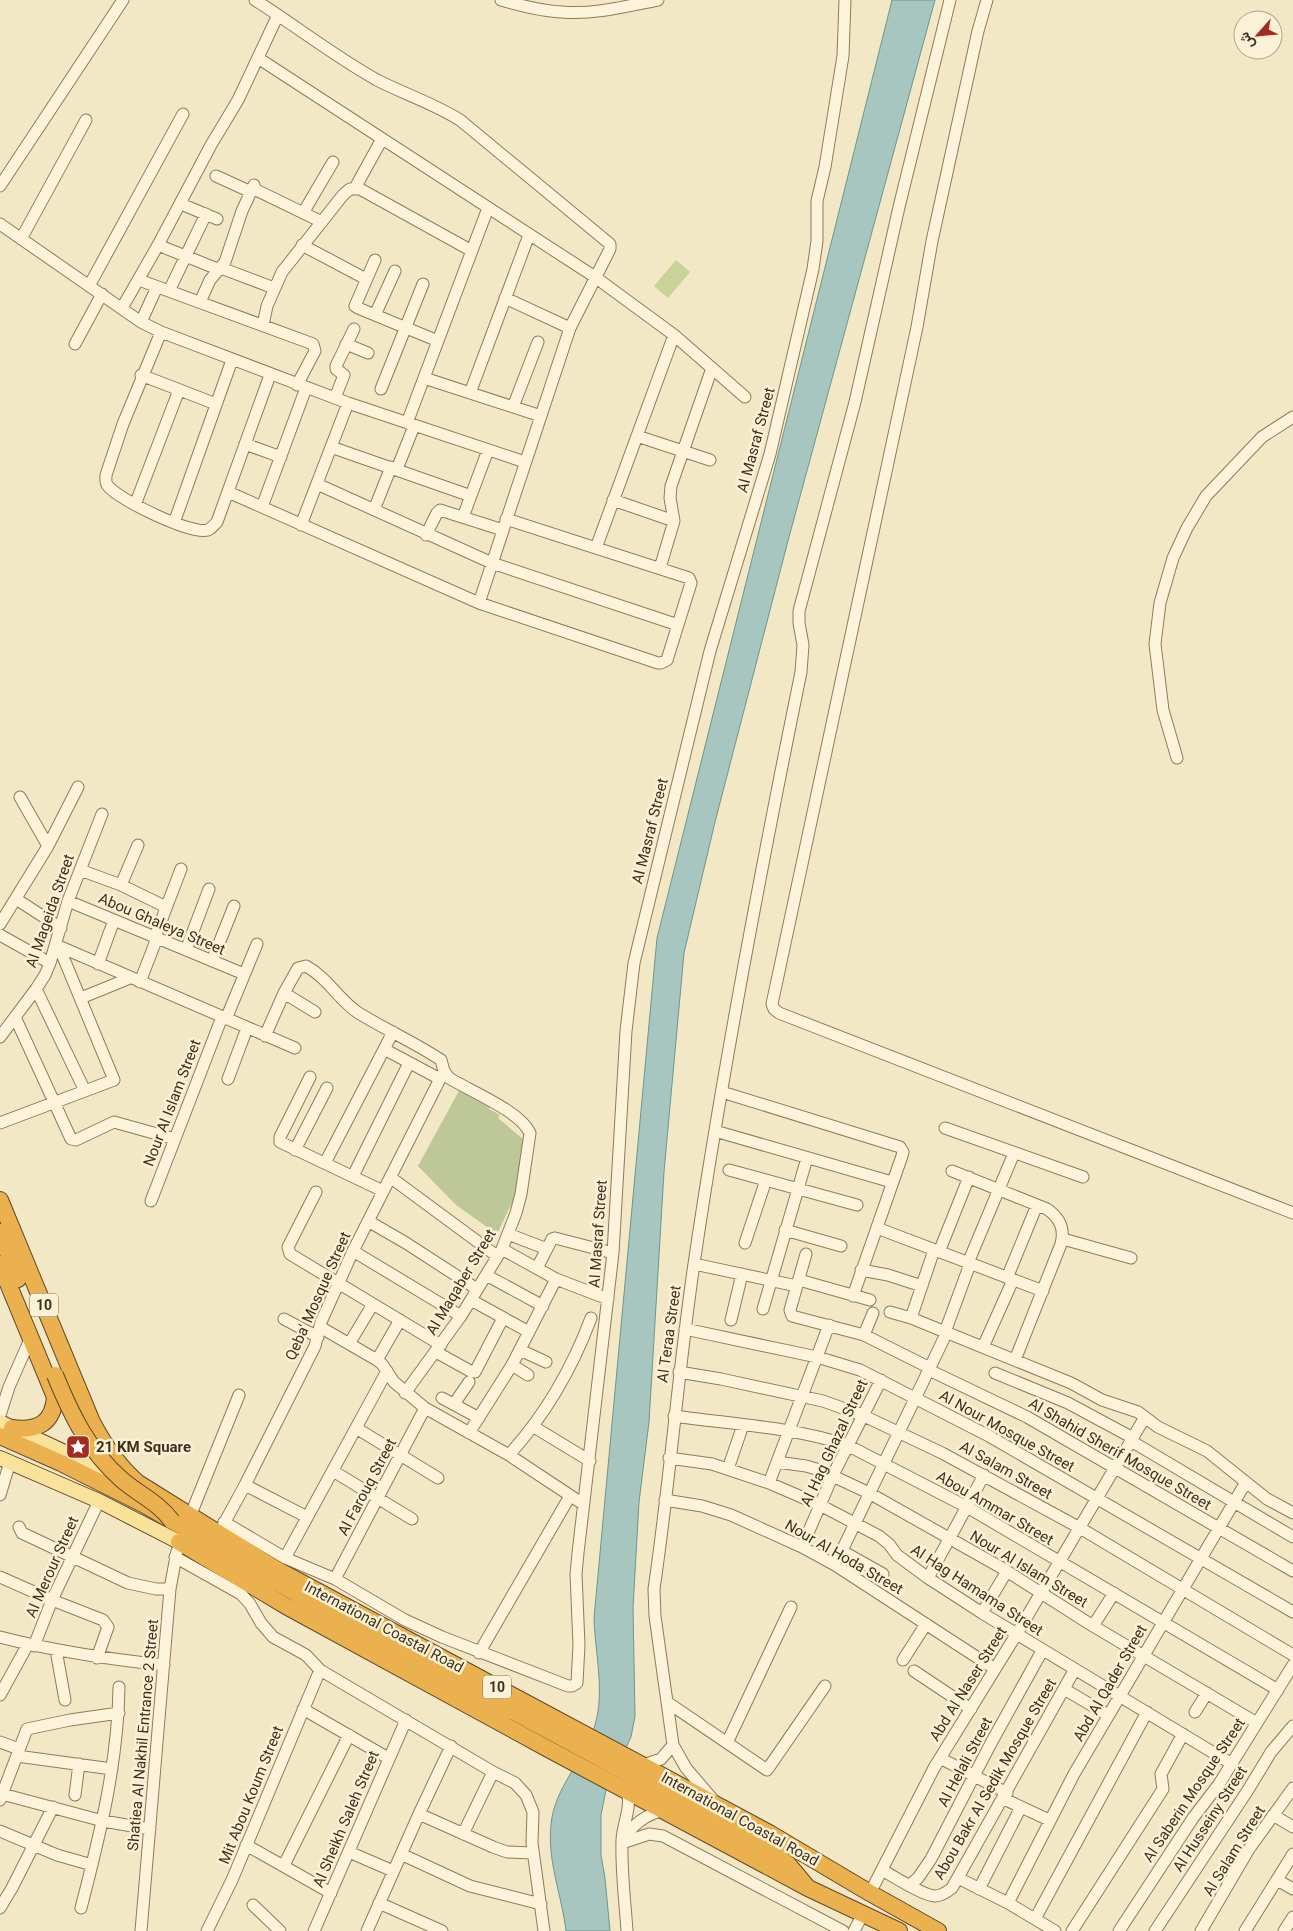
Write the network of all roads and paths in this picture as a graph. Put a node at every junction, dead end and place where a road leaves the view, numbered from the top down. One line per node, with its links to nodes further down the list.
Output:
1 (123, 0): 15 (street)
2 (255, 0): 8 (street)
3 (502, 0): 4 (street)
4 (658, 0)
5 (845, 0): 187 (street, Al Masraf Street)
6 (950, 0): 148 (street, Al Teraa Street)
7 (987, 0): 174 (street)
8 (278, 15): 9 (street); 34 (street)
9 (258, 58): 12 (street); 18 (street)
10 (183, 114): 38 (street)
11 (86, 120): 26 (street)
12 (382, 139): 17 (street); 19 (street)
13 (333, 162): 20 (street)
14 (216, 176): 16 (street)
15 (0, 186)
16 (252, 188): 20 (street); 32 (street)
17 (355, 188): 23 (street); 29 (street)
18 (181, 204): 21 (street); 27 (street)
19 (488, 208): 25 (street); 29 (street)
20 (303, 213): 23 (street)
21 (206, 214): 22 (street); 30 (street)
22 (217, 219)
23 (322, 222): 28 (street)
24 (0, 224): 26 (street)
25 (529, 235): 34 (street); 43 (street)
26 (22, 239): 38 (street)
27 (158, 245): 30 (street); 36 (street)
28 (302, 245): 35 (street); 40 (street)
29 (472, 251): 54 (street)
30 (185, 256): 32 (street); 41 (street)
31 (376, 260): 35 (street)
32 (221, 269): 40 (street); 44 (street)
33 (395, 271): 46 (street)
34 (595, 277): 50 (street); 53 (street)
35 (366, 279): 46 (street)
36 (139, 280): 39 (street); 45 (street)
37 (423, 284): 49 (street)
38 (89, 286): 42 (street)
39 (157, 287): 41 (street); 47 (street)
40 (274, 288): 48 (street)
41 (169, 291): 44 (street)
42 (102, 294): 45 (street); 56 (street)
43 (505, 298): 50 (street); 67 (street)
44 (200, 302): 48 (street)
45 (122, 308): 47 (street)
46 (375, 315): 49 (street)
47 (141, 322): 52 (street)
48 (263, 325): 64 (street)
49 (405, 328): 54 (street); 65 (street)
50 (570, 328): 73 (street)
51 (354, 329): 57 (street)
52 (160, 332): 59 (street); 61 (street)
53 (674, 335): 60 (street); 76 (street)
54 (438, 341): 63 (street)
55 (538, 342): 72 (street)
56 (75, 344)
57 (346, 344): 58 (street); 69 (street)
58 (368, 352)
59 (232, 360): 62 (street); 71 (street)
60 (712, 368): 68 (street); 80 (street)
61 (142, 375): 66 (street); 89 (street)
62 (270, 375): 64 (street); 77 (street)
63 (424, 378): 67 (street); 75 (street)
64 (302, 386): 69 (street); 81 (street)
65 (381, 389)
66 (180, 390): 71 (street); 89 (street)
67 (470, 393): 72 (street)
68 (745, 397)
69 (334, 398): 70 (street)
70 (348, 403): 75 (street); 78 (street)
71 (216, 404): 94 (street)
72 (513, 407): 73 (street)
73 (541, 416): 83 (street)
74 (1293, 417): 103 (street)
75 (411, 424): 79 (street); 84 (street)
76 (637, 436): 80 (street); 88 (street)
77 (245, 444): 81 (street); 86 (street)
78 (331, 446): 84 (street); 85 (street)
79 (488, 450): 83 (street); 87 (street)
80 (682, 451): 82 (street); 93 (street)
81 (280, 457): 90 (street)
82 (710, 460)
83 (525, 462): 96 (street)
84 (394, 468): 87 (street); 91 (street)
85 (317, 484): 91 (street); 95 (street)
86 (228, 492): 90 (street); 94 (street)
87 (471, 496): 92 (street)
88 (614, 500): 93 (street); 98 (street)
89 (135, 505): 94 (street)
90 (262, 507): 95 (street)
91 (374, 510): 97 (street)
92 (463, 517): 96 (street); 97 (street)
93 (674, 521): 100 (street)
94 (174, 522)
95 (301, 524): 101 (street)
96 (504, 525): 98 (street); 99 (street)
97 (426, 535): 99 (street)
98 (596, 548): 100 (street)
99 (492, 563): 101 (street); 102 (street)
100 (660, 568): 102 (street)
101 (479, 603): 102 (street)
102 (678, 625)
103 (1177, 758)
104 (78, 787): 108 (street)
105 (20, 798): 108 (street)
106 (102, 814): 110 (street, Al Mageida Street)
107 (138, 845): 111 (street)
108 (48, 846): 113 (street)
109 (181, 869): 116 (street)
110 (80, 870): 111 (street); 114 (street, Al Mageida Street)
111 (121, 885): 116 (street)
112 (209, 890): 124 (street)
113 (16, 899): 118 (street); 119 (street)
114 (68, 901): 117 (street, Abou Ghaleya Street); 119 (street, Al Mageida Street)
115 (234, 906): 125 (street)
116 (166, 907): 121 (street)
117 (114, 920): 121 (street, Abou Ghaleya Street); 127 (street)
118 (0, 924)
119 (61, 928): 123 (street, Al Mageida Street)
120 (0, 935): 126 (street)
121 (156, 938): 124 (street, Abou Ghaleya Street); 129 (street)
122 (257, 944): 128 (street, Nour Al Islam Street)
123 (57, 946): 126 (street, Al Mageida Street); 127 (street); 132 (street)
124 (186, 950): 125 (street, Abou Ghaleya Street)
125 (212, 961): 128 (street, Abou Ghaleya Street)
126 (50, 963): 130 (street, Al Mageida Street)
127 (98, 964): 129 (street)
128 (244, 974): 135 (street, Nour Al Islam Street)
129 (135, 980): 132 (street); 135 (street)
130 (36, 989): 134 (street, Al Mageida Street); 147 (street)
131 (284, 993): 133 (street); 137 (street, Al Maqaber Street); 138 (street)
132 (81, 998): 147 (street)
133 (315, 1012)
134 (16, 1017): 139 (street, Al Mageida Street); 149 (street)
135 (224, 1018): 136 (street); 153 (street, Nour Al Islam Street)
136 (247, 1028): 138 (street); 145 (street)
137 (393, 1032): 141 (street); 143 (street, Al Maqaber Street)
138 (265, 1036): 140 (street)
139 (0, 1037)
140 (295, 1048)
141 (384, 1049): 142 (street); 157 (street)
142 (409, 1063): 143 (street); 160 (street)
143 (442, 1075): 163 (street, Qeba' Mosque Street); 179 (street, Al Maqaber Street)
144 (310, 1077): 154 (street)
145 (228, 1079)
146 (327, 1088): 154 (street)
147 (85, 1091): 149 (street)
148 (722, 1092): 152 (street, Al Teraa Street); 165 (street)
149 (54, 1103): 150 (street); 153 (street)
150 (0, 1123)
151 (945, 1128): 155 (street)
152 (715, 1131): 156 (street); 192 (street, Al Teraa Street)
153 (175, 1139): 171 (street, Nour Al Islam Street)
154 (295, 1150): 157 (street)
155 (1014, 1153): 162 (street); 167 (street)
156 (807, 1158): 165 (street); 166 (street)
157 (324, 1163): 160 (street)
158 (729, 1170): 164 (street)
159 (952, 1171): 161 (street)
160 (352, 1176): 168 (street)
161 (969, 1177): 167 (street); 185 (street)
162 (1083, 1177)
163 (390, 1178): 168 (street, Qeba' Mosque Street); 186 (street)
164 (766, 1180): 166 (street); 181 (street)
165 (892, 1182): 176 (street)
166 (798, 1189): 172 (street); 177 (street)
167 (999, 1189): 173 (street); 190 (street)
168 (382, 1191): 175 (street, Qeba' Mosque Street)
169 (316, 1192): 202 (street)
170 (0, 1200): 276 (highway, International Coastal Road / 10)
171 (151, 1201)
172 (857, 1205)
173 (1037, 1205): 180 (street); 198 (street)
174 (1293, 1213)
175 (368, 1221): 184 (street, Qeba' Mosque Street); 204 (street)
176 (876, 1228): 185 (street); 194 (street)
177 (785, 1230): 182 (street); 199 (street)
178 (0, 1232): 298 (highway, bridge)
179 (508, 1234): 183 (street); 186 (street, Al Maqaber Street)
180 (1062, 1239): 189 (street); 205 (street)
181 (745, 1243)
182 (842, 1246)
183 (547, 1249): 187 (street); 193 (street)
184 (353, 1251): 202 (street, Qeba' Mosque Street); 215 (street)
185 (936, 1251): 190 (street); 203 (street)
186 (500, 1252): 193 (street); 196 (street, Al Maqaber Street)
187 (613, 1253): 207 (street, Al Masraf Street)
188 (806, 1254): 201 (street)
189 (1131, 1258)
190 (969, 1263): 198 (street); 226 (street)
191 (0, 1264): 200 (highway, 10)
192 (694, 1264): 195 (street); 223 (street, Al Teraa Street)
193 (537, 1268): 197 (street)
194 (862, 1270): 203 (street); 206 (street)
195 (742, 1274): 199 (street); 221 (street)
196 (486, 1275): 204 (street, Al Maqaber Street); 211 (street)
197 (556, 1279): 207 (street); 211 (street)
198 (1010, 1279): 205 (street); 230 (street)
199 (771, 1280): 201 (street); 212 (street)
200 (3, 1282): 228 (highway, 10)
201 (798, 1283): 206 (street); 222 (street, Al Shahid Sherif Mosque Street)
202 (338, 1284): 210 (street); 224 (street, Qeba' Mosque Street)
203 (922, 1286): 218 (street)
204 (478, 1289): 208 (street, Al Maqaber Street)
205 (1043, 1291): 235 (street)
206 (853, 1296): 209 (street)
207 (608, 1299): 270 (street, Al Masraf Street)
208 (471, 1300): 215 (street, Al Maqaber Street); 216 (street)
209 (870, 1300)
210 (373, 1304): 220 (street); 229 (street)
211 (543, 1306): 225 (street)
212 (763, 1309)
213 (890, 1312): 218 (street)
214 (873, 1313): 227 (street)
215 (461, 1316): 231 (street, Al Maqaber Street)
216 (502, 1318): 225 (street); 231 (street)
217 (591, 1318): 258 (street)
218 (911, 1318): 226 (street)
219 (284, 1319): 224 (street)
220 (400, 1320): 231 (street); 234 (street)
221 (731, 1320)
222 (829, 1326): 227 (street, Al Shahid Sherif Mosque Street); 233 (street)
223 (685, 1329): 233 (street, Al Nour Mosque Street); 240 (street, Al Teraa Street)
224 (319, 1332): 229 (street); 282 (street, Qeba' Mosque Street)
225 (529, 1332): 232 (street)
226 (946, 1332): 230 (street); 238 (street)
227 (864, 1335): 238 (street, Al Shahid Sherif Mosque Street)
228 (31, 1337): 252 (street); 260 (highway, 10)
229 (349, 1344): 234 (street)
230 (983, 1347): 235 (street)
231 (438, 1348): 245 (street, Al Maqaber Street)
232 (520, 1350): 236 (street); 237 (street)
233 (817, 1357): 243 (street, Al Nour Mosque Street); 247 (street)
234 (377, 1360): 239 (street)
235 (1015, 1360): 255 (street)
236 (546, 1362)
237 (512, 1365): 242 (street); 256 (street)
238 (929, 1369): 249 (street); 273 (street, Al Shahid Sherif Mosque Street)
239 (387, 1371): 245 (street); 259 (street)
240 (679, 1372): 247 (street, Al Salam Street); 254 (street, Al Teraa Street)
241 (995, 1373): 264 (street)
242 (528, 1375)
243 (880, 1380): 249 (street, Al Nour Mosque Street); 253 (street, Al Hag Ghazal Street)
244 (469, 1382): 250 (street)
245 (405, 1393): 251 (street)
246 (239, 1394): 295 (street)
247 (802, 1396): 253 (street, Al Salam Street); 261 (street)
248 (442, 1398): 250 (street)
249 (915, 1398): 262 (street); 287 (street, Al Nour Mosque Street)
250 (454, 1404): 256 (street)
251 (425, 1408): 263 (street); 266 (street, Al Farouq Street)
252 (0, 1415)
253 (862, 1415): 262 (street, Al Salam Street); 265 (street, Al Hag Ghazal Street)
254 (674, 1416): 257 (street, Abou Ammar Street); 268 (street, Al Teraa Street)
255 (1145, 1416): 264 (street, Abd Al Naser Street); 280 (street)
256 (478, 1418): 263 (street)
257 (743, 1426): 261 (street, Abou Ammar Street); 274 (street)
258 (534, 1427): 267 (street); 270 (street)
259 (356, 1428): 266 (street); 275 (street)
260 (4, 1431): 276 (main road, 10); 298 (highway)
261 (788, 1431): 265 (street, Abou Ammar Street); 271 (street)
262 (899, 1432): 272 (street); 278 (street, Al Salam Street)
263 (468, 1433): 267 (street)
264 (1132, 1439): 273 (street, Abd Al Naser Street); 290 (street)
265 (847, 1445): 272 (street, Abou Ammar Street); 277 (street, Al Hag Ghazal Street)
266 (400, 1455): 279 (street); 286 (street, Al Farouq Street)
267 (509, 1456): 285 (street)
268 (669, 1458): 274 (street, Al Hag Hamama Street); 288 (street, Al Teraa Street)
269 (5, 1460): 284 (street); 289 (main road, 10)
270 (590, 1460): 291 (street, Al Masraf Street)
271 (777, 1462): 277 (street, Nour Al Islam Street); 281 (street)
272 (884, 1463): 283 (street); 293 (street, Abou Ammar Street)
273 (1115, 1467): 287 (street, Abd Al Naser Street); 303 (street, Al Shahid Sherif Mosque Street)
274 (728, 1468): 281 (street, Al Hag Hamama Street)
275 (333, 1471): 286 (street); 296 (street)
276 (127, 1473): 295 (highway, International Coastal Road / 10)
277 (833, 1475): 283 (street, Nour Al Islam Street); 292 (street, Al Hag Ghazal Street)
278 (984, 1475): 293 (street); 302 (street, Al Salam Street)
279 (438, 1478)
280 (1246, 1482): 290 (street, Abd Al Qader Street); 294 (street)
281 (769, 1483): 292 (street, Al Hag Hamama Street)
282 (245, 1485): 296 (street); 301 (street, Qeba' Mosque Street)
283 (869, 1493): 299 (street); 305 (street, Nour Al Islam Street)
284 (0, 1495)
285 (570, 1496): 291 (street); 336 (street)
286 (378, 1498): 297 (street); 319 (street, Al Farouq Street)
287 (1097, 1499): 302 (street, Abd Al Naser Street); 311 (street, Al Nour Mosque Street)
288 (664, 1500): 306 (street, Nour Al Hoda Street); 355 (street, Al Teraa Street)
289 (99, 1501): 307 (main road, 10); 309 (street, Al Merour Street)
290 (1234, 1502): 303 (street, Abd Al Qader Street); 304 (street)
291 (583, 1504): 336 (street, Al Masraf Street)
292 (820, 1505): 299 (street, Al Hag Hamama Street); 306 (street, Al Hag Ghazal Street)
293 (967, 1507): 305 (street); 312 (street, Abou Ammar Street)
294 (1293, 1513)
295 (190, 1514): 301 (highway, International Coastal Road / 10)
296 (307, 1517): 310 (street)
297 (412, 1519)
298 (172, 1521): 368 (highway)
299 (855, 1523): 308 (street); 318 (street, Al Hag Hamama Street)
300 (19, 1527): 309 (street)
301 (222, 1527): 310 (street); 380 (highway, International Coastal Road / 10)
302 (1080, 1528): 312 (street, Abd Al Naser Street); 320 (street, Al Salam Street)
303 (1219, 1528): 311 (street, Abd Al Qader Street); 314 (street, Al Shahid Sherif Mosque Street)
304 (1293, 1537)
305 (950, 1539): 315 (street, Nour Al Islam Street); 318 (street)
306 (802, 1547): 313 (street, Nour Al Hoda Street)
307 (177, 1550): 321 (street, Shatiea Al Nakhil Entrance 2 Street); 345 (street); 368 (highway, International Coastal Road / 10)
308 (842, 1551): 313 (street); 316 (street)
309 (72, 1556): 321 (street); 324 (street, Al Merour Street)
310 (285, 1558): 319 (street)
311 (1201, 1559): 320 (street, Abd Al Qader Street); 326 (street, Al Nour Mosque Street)
312 (1060, 1562): 322 (street, Abd Al Naser Street); 323 (street, Abou Ammar Street)
313 (835, 1565): 329 (street, Nour Al Hoda Street)
314 (1293, 1570)
315 (1007, 1571): 322 (street, Nour Al Islam Street); 327 (street)
316 (883, 1574)
317 (0, 1577): 324 (street)
318 (928, 1578): 327 (street, Al Hag Hamama Street)
319 (335, 1579): 336 (street)
320 (1183, 1588): 328 (street, Abd Al Qader Street); 337 (street, Al Salam Street)
321 (170, 1589): 342 (street, Shatiea Al Nakhil Entrance 2 Street)
322 (1041, 1593): 330 (street, Nour Al Islam Street); 331 (street, Abd Al Naser Street)
323 (1114, 1593): 328 (street, Abou Ammar Street); 330 (street)
324 (52, 1600): 333 (street, Al Merour Street); 339 (street)
325 (791, 1607): 369 (street)
326 (1293, 1612)
327 (982, 1613): 331 (street, Al Hag Hamama Street)
328 (1163, 1622): 338 (street, Abd Al Qader Street); 347 (street, Abou Ammar Street)
329 (926, 1624): 340 (street); 343 (street, Nour Al Hoda Street)
330 (1093, 1626): 338 (street, Nour Al Islam Street)
331 (1016, 1635): 335 (street, Al Hag Hamama Street); 343 (street, Abd Al Naser Street)
332 (0, 1637): 333 (street)
333 (31, 1645): 334 (street); 352 (street, Al Merour Street)
334 (56, 1650): 339 (street); 354 (street)
335 (1042, 1651): 344 (street, Al Hag Hamama Street); 379 (street, Al Helali Street)
336 (479, 1653)
337 (1293, 1655)
338 (1144, 1656): 351 (street, Nour Al Islam Street); 353 (street, Abd Al Qader Street)
339 (97, 1658): 342 (street)
340 (903, 1660)
341 (1293, 1665): 347 (street, Al Saberin Mosque Street)
342 (164, 1666): 394 (street, Shatiea Al Nakhil Entrance 2 Street)
343 (995, 1669): 357 (street, Abd Al Naser Street)
344 (1075, 1669): 350 (street, Abou Bakr Al Sedik Mosque Street); 353 (street, Al Hag Hamama Street)
345 (320, 1670): 356 (street, Mit Abou Koum Street); 362 (street)
346 (914, 1672): 357 (street)
347 (1285, 1685): 363 (street, Al Saberin Mosque Street)
348 (825, 1686): 369 (street)
349 (119, 1687): 360 (street)
350 (1064, 1689): 361 (street); 384 (street, Abou Bakr Al Sedik Mosque Street)
351 (1207, 1693): 359 (street); 363 (street, Nour Al Islam Street)
352 (0, 1695)
353 (1120, 1696): 358 (street, Al Hag Hamama Street); 361 (street, Abd Al Qader Street)
354 (65, 1700)
355 (667, 1702): 369 (street); 370 (street, Al Teraa Street)
356 (303, 1709): 366 (street); 398 (street, Mit Abou Koum Street)
357 (971, 1709): 374 (street, Abd Al Naser Street)
358 (1147, 1712): 365 (street, Al Hag Hamama Street); 424 (street)
359 (1195, 1712)
360 (119, 1713): 372 (street); 377 (street)
361 (1108, 1715): 391 (street, Abd Al Qader Street)
362 (406, 1720): 371 (street); 373 (street, Al Sheikh Saleh Street)
363 (1257, 1723): 376 (street, Al Saberin Mosque Street)
364 (1293, 1726): 441 (street, Al Husseiny Street)
365 (1183, 1734): 376 (street, Al Hag Hamama Street); 439 (street)
366 (349, 1735): 373 (street); 405 (street)
367 (0, 1742): 372 (street)
368 (556, 1744): 380 (highway, International Coastal Road / 10)
369 (727, 1744)
370 (673, 1745): 380 (street); 385 (street, Al Teraa Street)
371 (451, 1746): 378 (street); 389 (street)
372 (18, 1753): 375 (street); 382 (street)
373 (388, 1758): 400 (street, Al Sheikh Saleh Street)
374 (940, 1758): 379 (street); 406 (street, Abd Al Naser Street)
375 (79, 1764): 377 (street); 383 (street)
376 (1232, 1764): 440 (street, Al Saberin Mosque Street)
377 (112, 1769): 392 (street)
378 (493, 1772): 396 (street); 401 (street)
379 (975, 1776): 384 (street); 410 (street, Al Helali Street)
380 (637, 1779): 385 (highway, International Coastal Road / 10); 388 (highway, International Coastal Road / 10); 397 (street); 411 (highway)
381 (1293, 1788): 390 (street, Al Salam Street)
382 (2, 1791): 386 (street)
383 (75, 1794)
384 (1005, 1796): 387 (street); 408 (street, Abou Bakr Al Sedik Mosque Street)
385 (716, 1804): 415 (highway, International Coastal Road / 10)
386 (53, 1807): 392 (street); 399 (street)
387 (1021, 1807): 391 (street); 412 (street)
388 (664, 1810): 397 (street); 411 (highway, International Coastal Road / 10)
389 (419, 1814): 396 (street); 402 (street)
390 (1274, 1815): 393 (street); 442 (street, Al Salam Street)
391 (1050, 1820): 417 (street, Abd Al Qader Street)
392 (103, 1821): 394 (street); 404 (street)
393 (1293, 1827)
394 (150, 1829): 426 (street, Shatiea Al Nakhil Entrance 2 Street)
395 (0, 1832): 399 (street)
396 (463, 1834): 401 (street)
397 (622, 1843): 433 (street); 434 (street)
398 (246, 1845): 405 (street); 427 (street, Mit Abou Koum Street)
399 (34, 1846): 404 (street); 420 (street)
400 (349, 1852): 407 (street); 414 (street, Al Sheikh Saleh Street)
401 (533, 1853): 418 (street)
402 (401, 1854): 407 (street); 418 (street)
403 (1293, 1854): 409 (street)
404 (92, 1865): 421 (street)
405 (284, 1865): 414 (street)
406 (882, 1870): 410 (street, Abou Bakr Al Sedik Mosque Street); 415 (street, Abd Al Naser Street)
407 (394, 1871): 416 (street)
408 (958, 1878): 410 (street, Abou Bakr Al Sedik Mosque Street); 412 (street)
409 (1277, 1880): 413 (street); 425 (street)
410 (910, 1885)
411 (808, 1888): 422 (highway, International Coastal Road / 10)
412 (979, 1888): 417 (street)
413 (1293, 1889)
414 (331, 1893): 429 (street, Al Sheikh Saleh Street)
415 (870, 1893): 437 (highway, International Coastal Road / 10)
416 (380, 1903): 430 (street); 431 (street)
417 (1008, 1903): 424 (street)
418 (541, 1904): 432 (street)
419 (253, 1905): 428 (street)
420 (0, 1908)
421 (81, 1908)
422 (863, 1914): 435 (street); 436 (highway, International Coastal Road / 10)
423 (1293, 1917): 443 (street)
424 (1035, 1919): 438 (street)
425 (1248, 1930)
426 (141, 1931)
427 (207, 1931)
428 (280, 1931)
429 (314, 1931)
430 (367, 1931)
431 (442, 1931)
432 (544, 1931)
433 (627, 1931)
434 (843, 1931)
435 (854, 1931)
436 (899, 1931)
437 (938, 1931)
438 (1055, 1931)
439 (1072, 1931)
440 (1119, 1931)
441 (1155, 1931)
442 (1201, 1931)
443 (1284, 1931)

